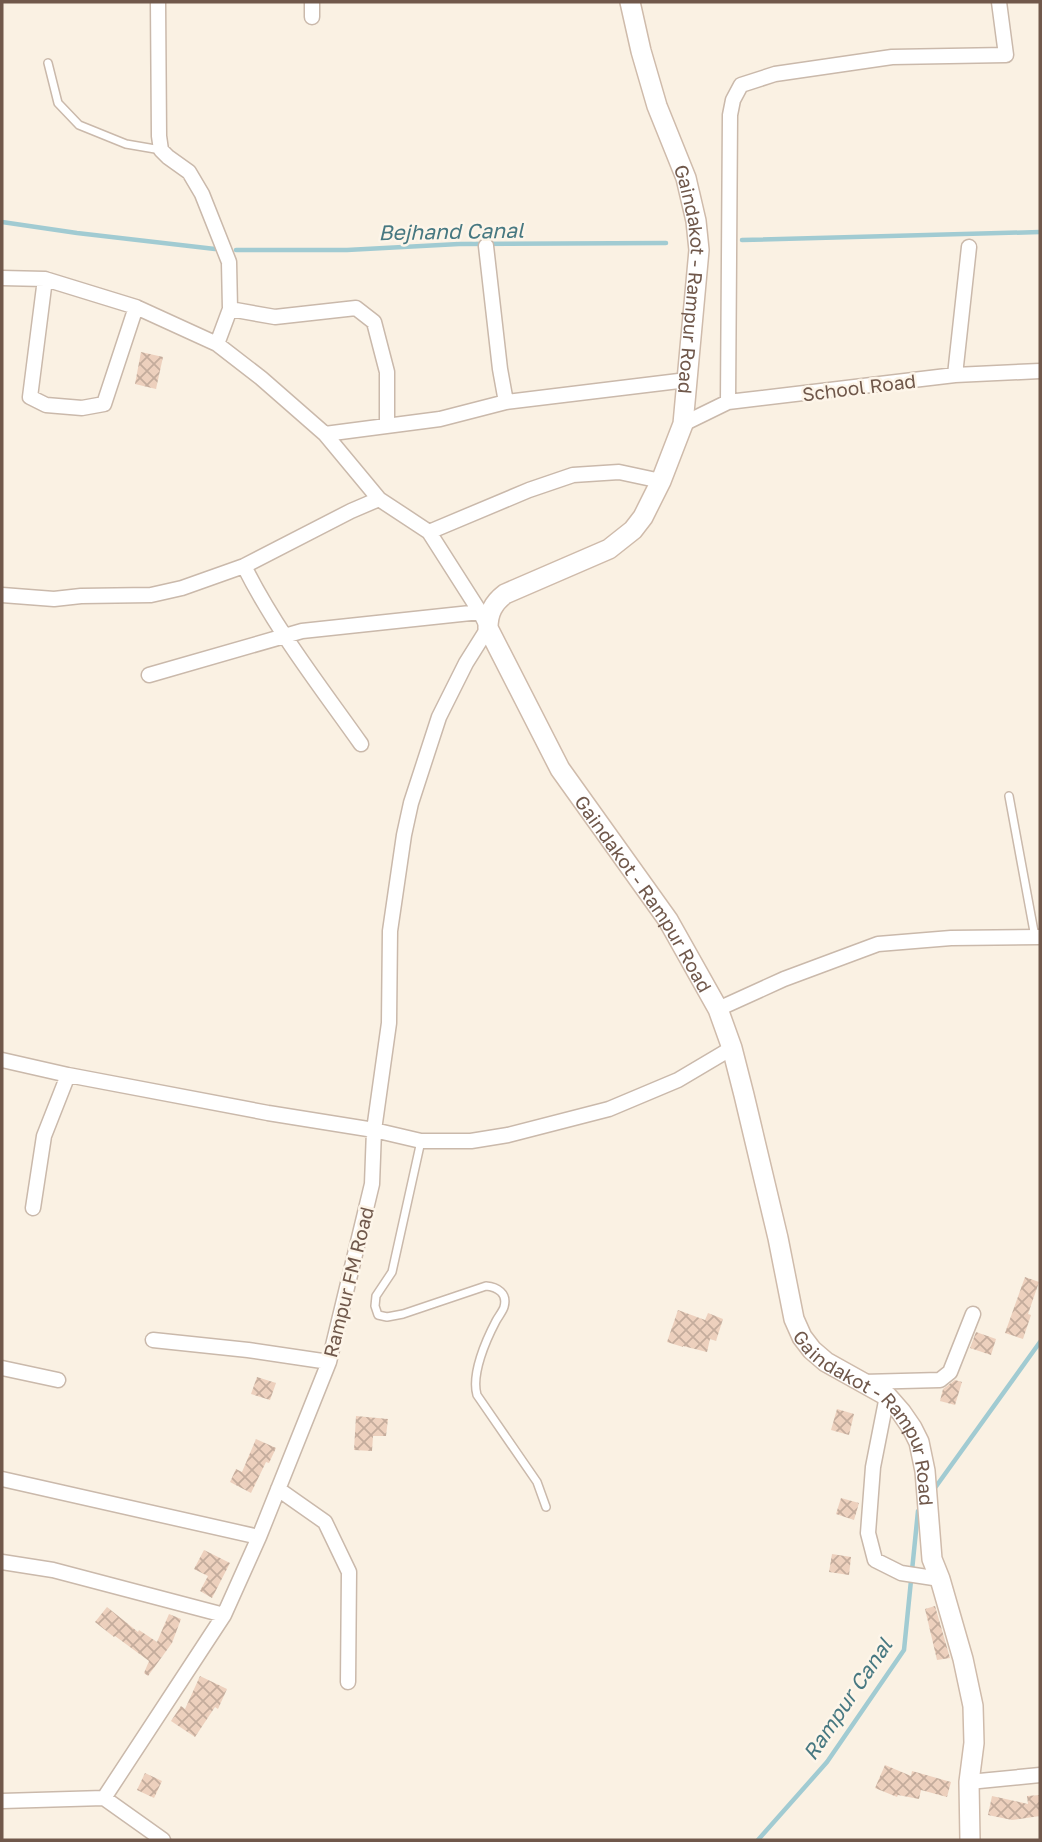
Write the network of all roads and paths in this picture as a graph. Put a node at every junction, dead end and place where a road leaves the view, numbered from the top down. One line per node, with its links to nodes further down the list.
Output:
1 (159, 2): 7 (street)
2 (312, 2): 5 (street)
3 (630, 2): 17 (main road, Gaindakot - Rampur Road)
4 (999, 2): 19 (street)
5 (312, 17)
6 (48, 63): 7 (lane)
7 (161, 150): 13 (street)
8 (486, 246): 18 (street)
9 (970, 247): 16 (street)
10 (2, 278): 11 (street)
11 (45, 279): 12 (street); 12 (street)
12 (136, 307): 14 (street)
13 (230, 309): 14 (street); 21 (street)
14 (217, 344): 22 (street)
15 (1040, 371): 16 (street, School Road)
16 (955, 375): 19 (street, School Road)
17 (687, 380): 18 (street); 20 (main road, Gaindakot - Rampur Road)
18 (506, 402): 21 (street)
19 (728, 402): 20 (street, School Road)
20 (683, 424): 23 (main road, Gaindakot - Rampur Road)
21 (387, 425): 22 (street)
22 (325, 434): 24 (street)
23 (661, 481): 25 (street); 28 (main road, Gaindakot - Rampur Road)
24 (379, 499): 25 (street); 26 (street)
25 (429, 532): 28 (street)
26 (244, 566): 27 (street); 29 (street)
27 (2, 595)
28 (484, 620): 29 (street); 34 (main road, Gaindakot - Rampur Road); 38 (street, Rampur FM Road)
29 (284, 636): 30 (street); 31 (street)
30 (149, 675)
31 (361, 744)
32 (1009, 796): 33 (lane)
33 (1037, 937): 34 (street)
34 (718, 1009): 35 (main road, Gaindakot - Rampur Road)
35 (732, 1048): 39 (street); 46 (main road, Gaindakot - Rampur Road)
36 (2, 1060): 37 (street)
37 (68, 1076): 38 (street); 40 (street)
38 (374, 1130): 39 (street); 43 (street, Rampur FM Road)
39 (421, 1141): 50 (lane)
40 (33, 1209)
41 (973, 1314): 46 (street)
42 (153, 1340): 43 (street)
43 (329, 1362): 49 (street, Rampur FM Road)
44 (2, 1368): 45 (street)
45 (58, 1380)
46 (862, 1382): 47 (main road, Gaindakot - Rampur Road)
47 (887, 1396): 53 (main road, Gaindakot - Rampur Road); 53 (street)
48 (2, 1479): 51 (street)
49 (278, 1489): 51 (street, Rampur FM Road); 55 (street)
50 (546, 1507)
51 (259, 1537): 54 (street, Rampur FM Road)
52 (2, 1562): 54 (street)
53 (940, 1579): 57 (main road, Gaindakot - Rampur Road)
54 (225, 1615): 58 (street, Rampur FM Road)
55 (348, 1682)
56 (1040, 1775): 57 (street)
57 (969, 1782): 61 (main road, Gaindakot - Rampur Road)
58 (104, 1798): 59 (street); 60 (street)
59 (2, 1801)
60 (163, 1840)
61 (970, 1840)

